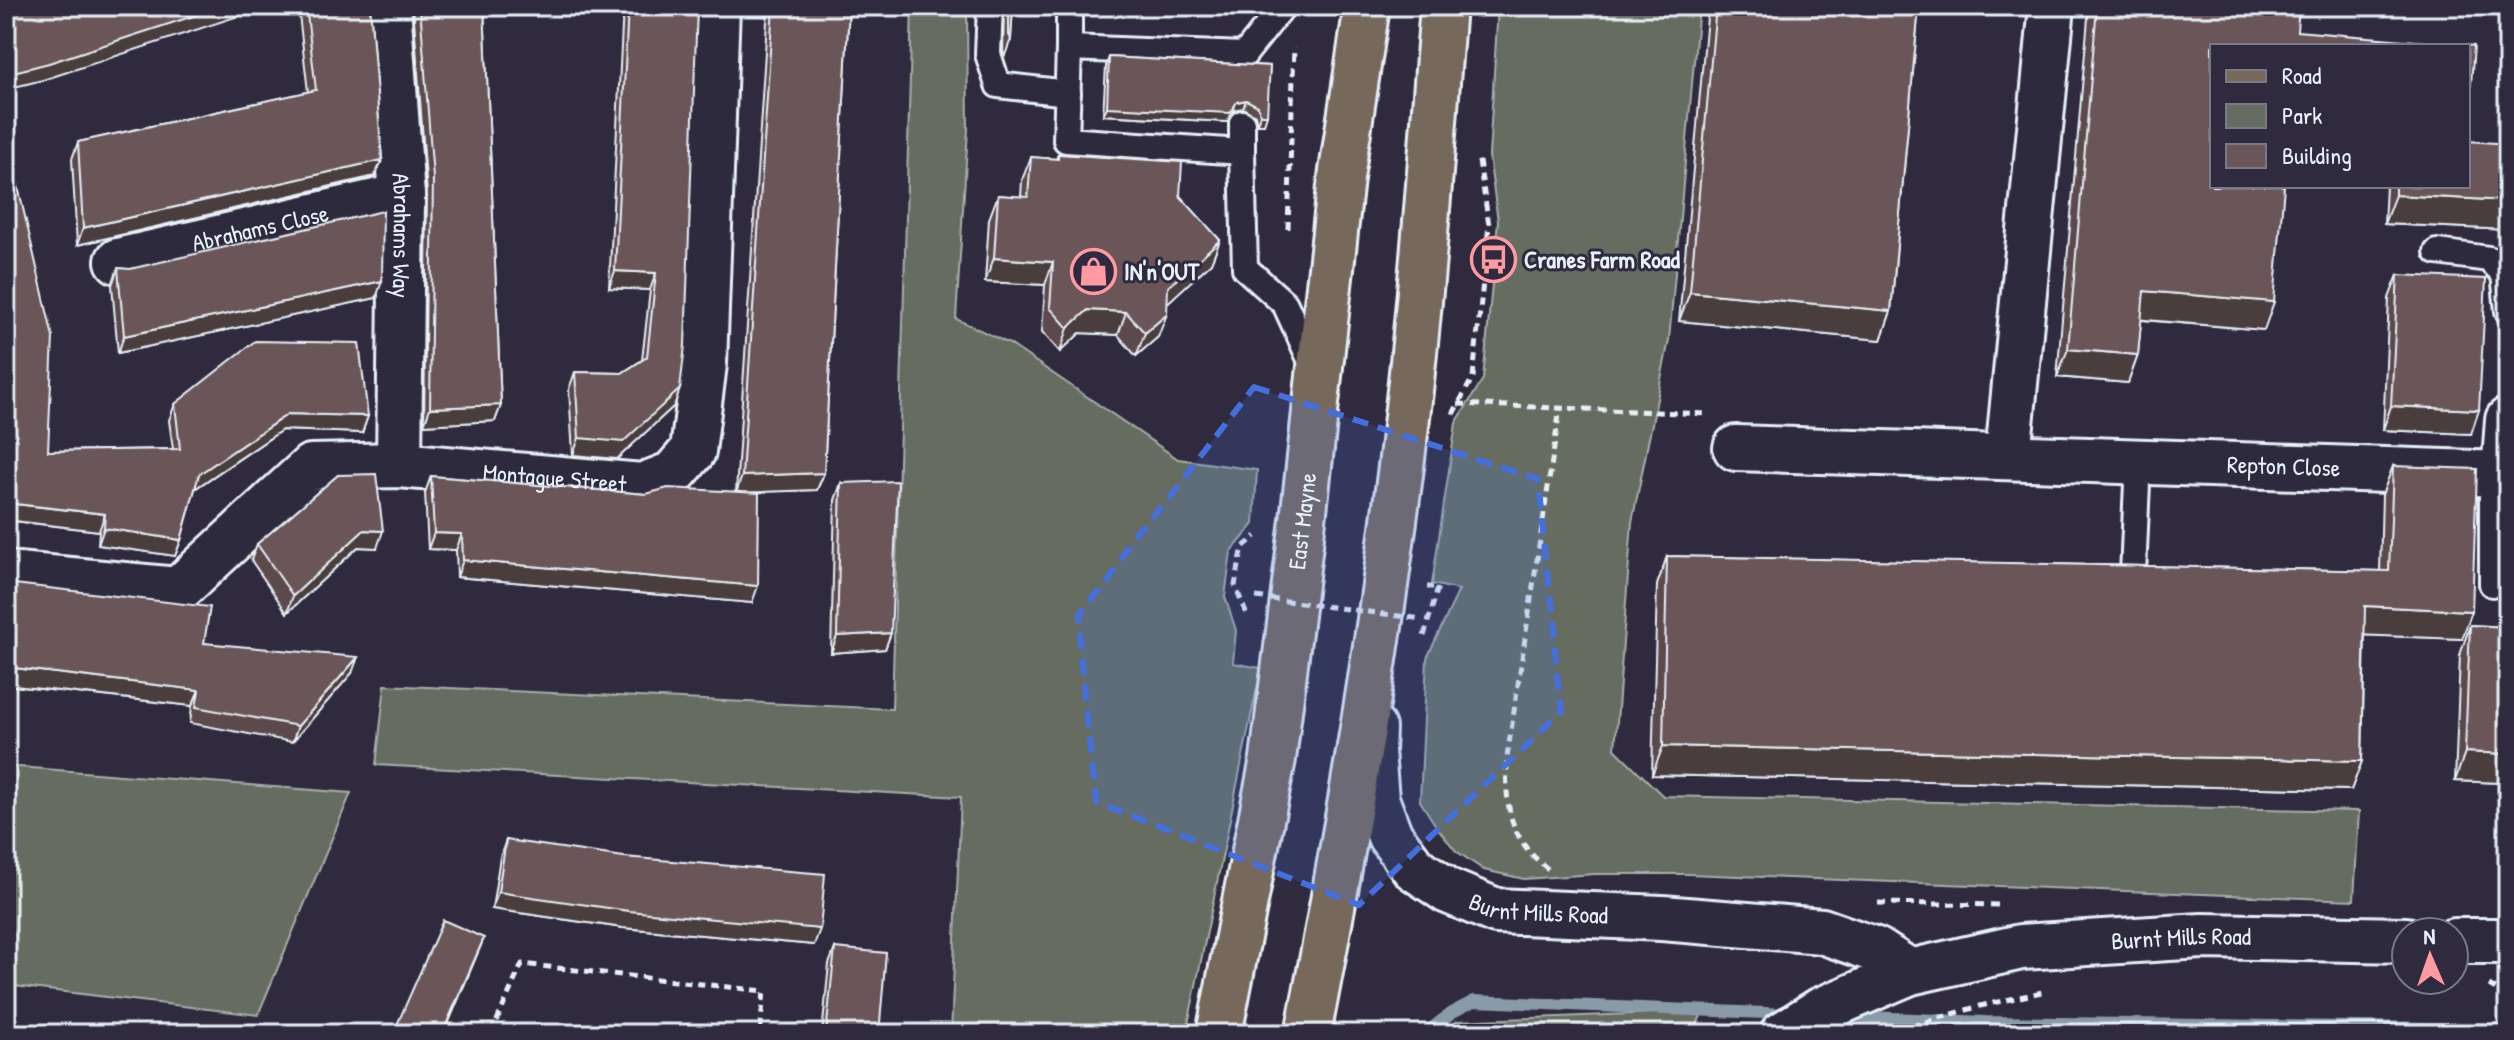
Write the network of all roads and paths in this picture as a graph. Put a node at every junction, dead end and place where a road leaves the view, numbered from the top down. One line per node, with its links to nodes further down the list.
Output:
1 (388, 6): 15 (street, Abrahams Way)
2 (717, 6): 26 (street, Montague Street)
3 (990, 6): 11 (lane)
4 (1069, 6): 10 (lane)
5 (1283, 6): 10 (lane)
6 (1367, 6): 20 (main road, East Mayne)
7 (1443, 6): 36 (main road)
8 (2052, 6): 24 (street)
9 (1294, 37): 16 (path)
10 (1069, 48): 11 (lane)
11 (1068, 93): 14 (lane)
12 (1242, 123): 14 (lane)
13 (1479, 142): 21 (path)
14 (1242, 152): 20 (lane)
15 (402, 196): 18 (street, Abrahams Close); 26 (street, Abrahams Way)
16 (1288, 235)
17 (2437, 252): 19 (lane)
18 (118, 261)
19 (2508, 311)
20 (1319, 380): 49 (main road, East Mayne)
21 (1560, 408): 23 (path); 38 (path)
22 (2508, 420): 27 (street)
23 (1727, 431): 24 (street, Repton Close)
24 (2008, 455): 25 (street, Repton Close)
25 (2138, 460): 27 (street, Repton Close); 30 (lane)
26 (399, 465): 29 (street, Montague Street)
27 (2502, 474): 31 (lane)
28 (1259, 533): 35 (path)
29 (6, 574)
30 (2133, 574)
31 (2492, 584)
32 (1256, 597): 33 (path, bridge)
33 (1422, 619)
34 (1429, 623): 37 (path)
35 (1244, 627)
36 (1378, 633): 44 (street, Burnt Mills Road); 50 (main road)
37 (1421, 645)
38 (1558, 873)
39 (1865, 903): 40 (path)
40 (2005, 905)
41 (2390, 940): 44 (street, Burnt Mills Road)
42 (2470, 941): 43 (street)
43 (2508, 941)
44 (1910, 972): 51 (street, Burnt Mills Road)
45 (1980, 1006): 46 (path)
46 (1887, 1033)
47 (491, 1034): 48 (path)
48 (760, 1034)
49 (1219, 1034)
50 (1308, 1034)
51 (1783, 1034)

